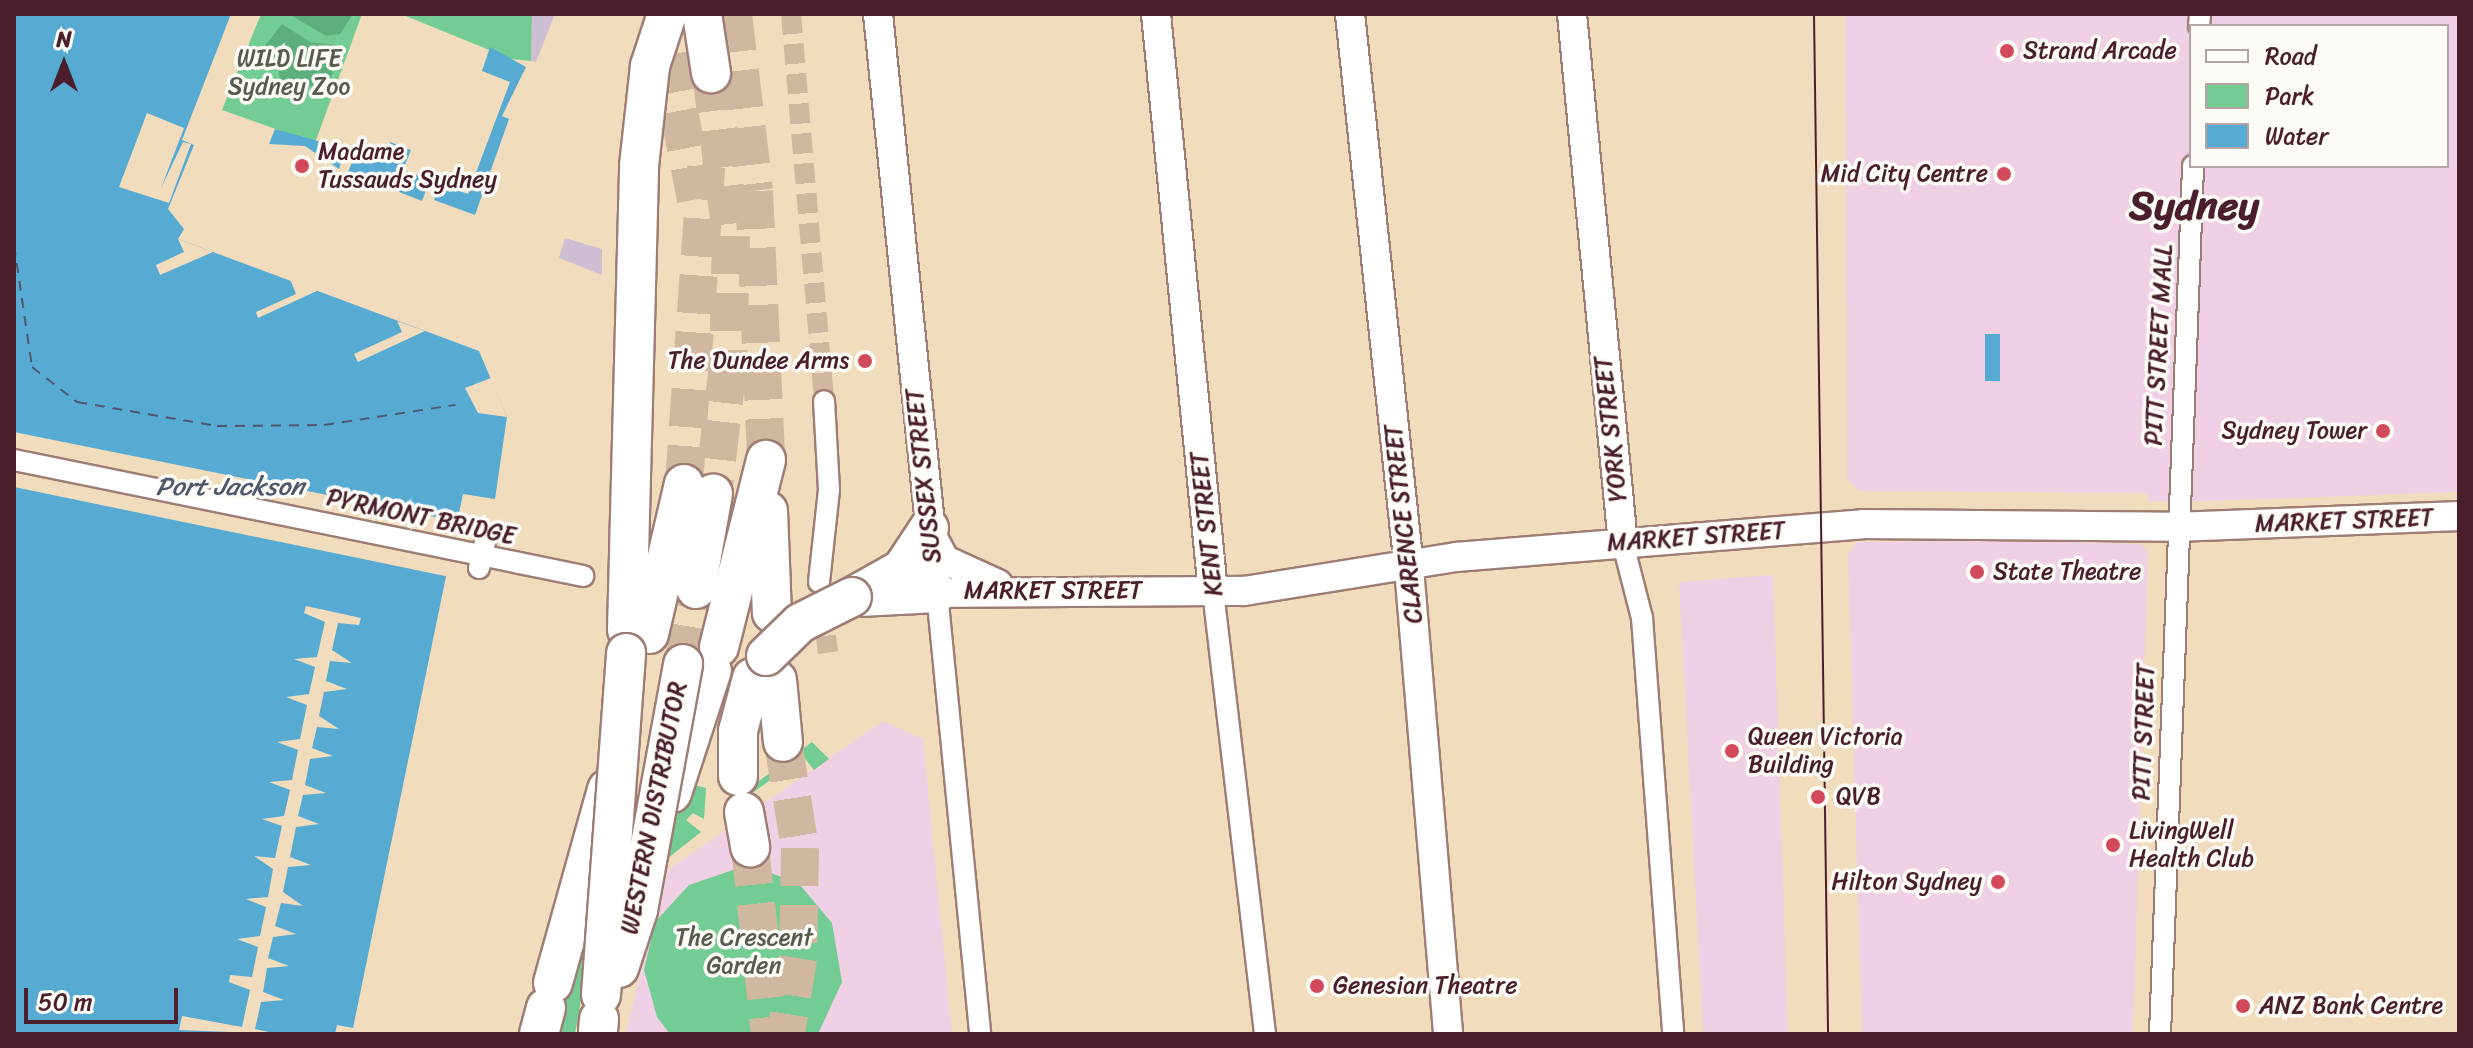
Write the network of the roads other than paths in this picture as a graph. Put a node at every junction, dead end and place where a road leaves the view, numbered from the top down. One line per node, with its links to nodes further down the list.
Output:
1 (667, 14): 25 (highway)
2 (702, 14): 7 (highway)
3 (878, 14): 13 (street, SUSSEX STREET)
4 (1156, 14): 22 (street, KENT STREET)
5 (1350, 14): 17 (street, CLARENCE STREET)
6 (1572, 14): 15 (street, YORK STREET)
7 (711, 73)
8 (2193, 168): 12 (street, PITT STREET MALL)
9 (824, 401): 21 (street)
10 (14, 460): 16 (street, PYRMONT BRIDGE)
11 (2459, 516): 12 (street, MARKET STREET)
12 (2176, 527): 15 (street, MARKET STREET); 38 (street, PITT STREET)
13 (929, 528): 19 (street); 21 (highway); 23 (street, SUSSEX STREET)
14 (487, 534): 16 (street)
15 (1623, 544): 17 (street, MARKET STREET); 37 (street, YORK STREET)
16 (481, 562): 18 (street, PYRMONT BRIDGE)
17 (1409, 568): 22 (street, MARKET STREET); 36 (street, CLARENCE STREET)
18 (583, 576)
19 (1013, 588): 22 (street, MARKET STREET); 23 (street, MARKET STREET)
20 (696, 589): 25 (highway)
21 (835, 590): 23 (highway); 27 (highway, bridge)
22 (1213, 591): 35 (street, KENT STREET)
23 (937, 593): 34 (street, SUSSEX STREET)
24 (772, 613): 26 (highway)
25 (634, 639): 33 (highway, bridge)
26 (704, 660): 30 (highway); 33 (highway, WESTERN DISTRIBUTOR, bridge)
27 (765, 672): 28 (highway); 31 (highway)
28 (783, 742)
29 (607, 789): 32 (highway)
30 (672, 793)
31 (744, 812)
32 (546, 1008)
33 (601, 1016)
34 (980, 1034)
35 (1265, 1034)
36 (1448, 1034)
37 (1673, 1034)
38 (2160, 1034)

